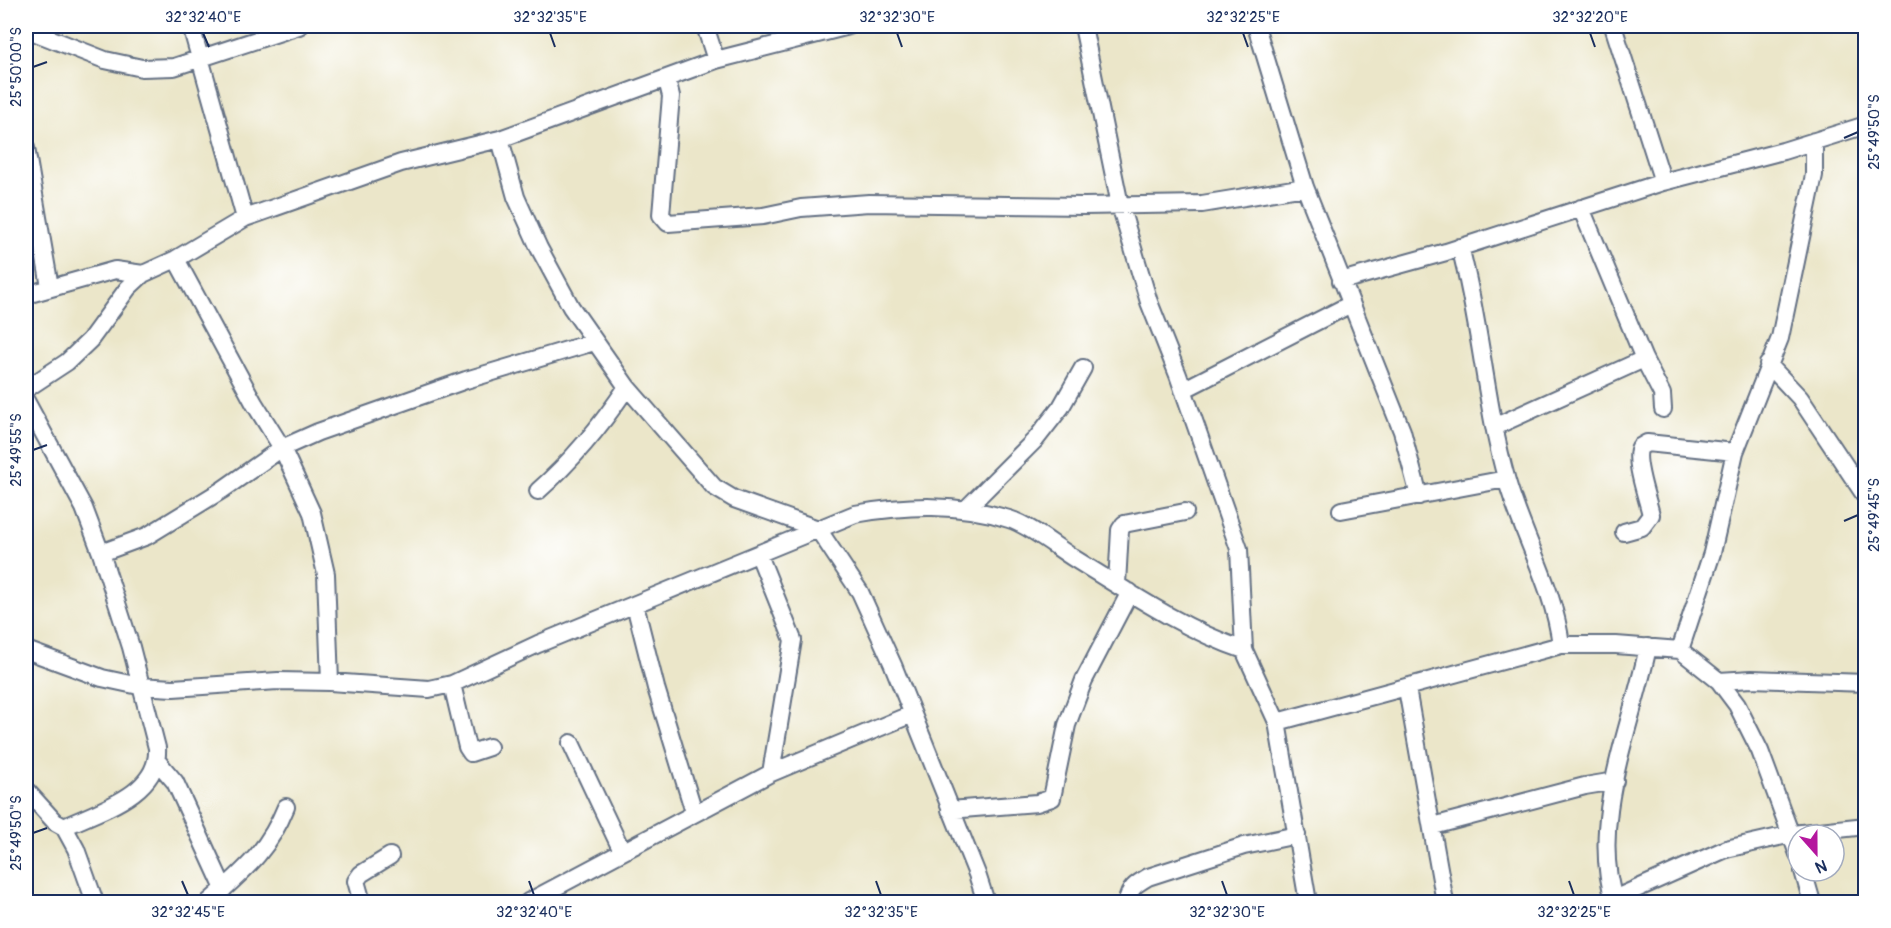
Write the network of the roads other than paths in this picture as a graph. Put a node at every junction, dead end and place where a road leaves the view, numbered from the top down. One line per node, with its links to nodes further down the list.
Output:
1 (191, 26): 9 (street)
2 (299, 26): 9 (street)
3 (705, 26): 10 (street)
4 (849, 26): 10 (street)
5 (1083, 26): 18 (street)
6 (1256, 26): 17 (street)
7 (1613, 26): 16 (street)
8 (26, 28): 9 (street)
9 (201, 57): 20 (street)
10 (716, 60): 11 (street)
11 (667, 80): 13 (street); 18 (street)
12 (1866, 125): 14 (street)
13 (500, 139): 20 (street); 28 (street)
14 (1814, 141): 16 (street); 30 (street)
15 (26, 148): 25 (street)
16 (1663, 182): 19 (street)
17 (1305, 187): 18 (street); 24 (street)
18 (1120, 205): 34 (street)
19 (1581, 208): 21 (street); 29 (street)
20 (245, 218): 22 (street)
21 (1460, 247): 24 (street); 37 (street)
22 (176, 259): 23 (street); 38 (street)
23 (143, 274): 25 (street); 33 (street)
24 (1341, 281): 27 (street)
25 (50, 287): 26 (street)
26 (26, 295)
27 (1351, 304): 34 (street); 43 (street)
28 (594, 342): 32 (street); 38 (street)
29 (1644, 359): 36 (street); 37 (street)
30 (1768, 364): 39 (street); 40 (street)
31 (1083, 368): 45 (street)
32 (627, 387): 42 (street); 48 (street)
33 (26, 389)
34 (1184, 390): 57 (street)
35 (26, 401): 50 (street)
36 (1663, 409)
37 (1494, 427): 41 (street)
38 (282, 448): 50 (street); 60 (street)
39 (1735, 452): 49 (street); 58 (street)
40 (1858, 471): 44 (street)
41 (1506, 479): 43 (street); 54 (street)
42 (538, 491)
43 (1419, 496): 46 (street)
44 (1866, 497)
45 (967, 508): 48 (street); 52 (street)
46 (1341, 510)
47 (1185, 512): 52 (street)
48 (818, 528): 51 (street); 65 (street)
49 (1624, 532)
50 (101, 553): 63 (street)
51 (759, 555): 53 (street); 70 (street)
52 (1123, 588): 57 (street); 74 (street)
53 (635, 605): 62 (street); 75 (street)
54 (1561, 645): 55 (street); 64 (street)
55 (1648, 647): 58 (street); 71 (street)
56 (26, 650): 63 (street)
57 (1244, 650): 66 (street)
58 (1680, 650): 59 (street)
59 (1719, 681): 61 (street); 76 (street)
60 (330, 682): 62 (street); 63 (street)
61 (1866, 683)
62 (452, 684): 68 (street)
63 (139, 686): 69 (street)
64 (1407, 689): 66 (street); 77 (street)
65 (912, 714): 70 (street); 74 (street)
66 (1277, 722): 81 (street)
67 (571, 743): 83 (street)
68 (489, 747)
69 (158, 762): 79 (street); 86 (street)
70 (771, 773): 75 (street)
71 (1616, 781): 77 (street); 87 (street)
72 (26, 790): 79 (street)
73 (286, 807): 86 (street)
74 (950, 810): 92 (street)
75 (694, 812): 83 (street)
76 (1788, 823)
77 (1433, 826): 95 (street)
78 (1866, 826): 80 (street)
79 (64, 827): 88 (street)
80 (1846, 828)
81 (1298, 835): 93 (street); 94 (street)
82 (1786, 835): 87 (street)
83 (622, 851): 91 (street)
84 (390, 856): 90 (street)
85 (1806, 883): 96 (street)
86 (224, 889): 89 (street)
87 (1612, 902)
88 (95, 903)
89 (209, 903)
90 (362, 903)
91 (528, 903)
92 (986, 903)
93 (1127, 903)
94 (1308, 903)
95 (1445, 903)
96 (1812, 903)

